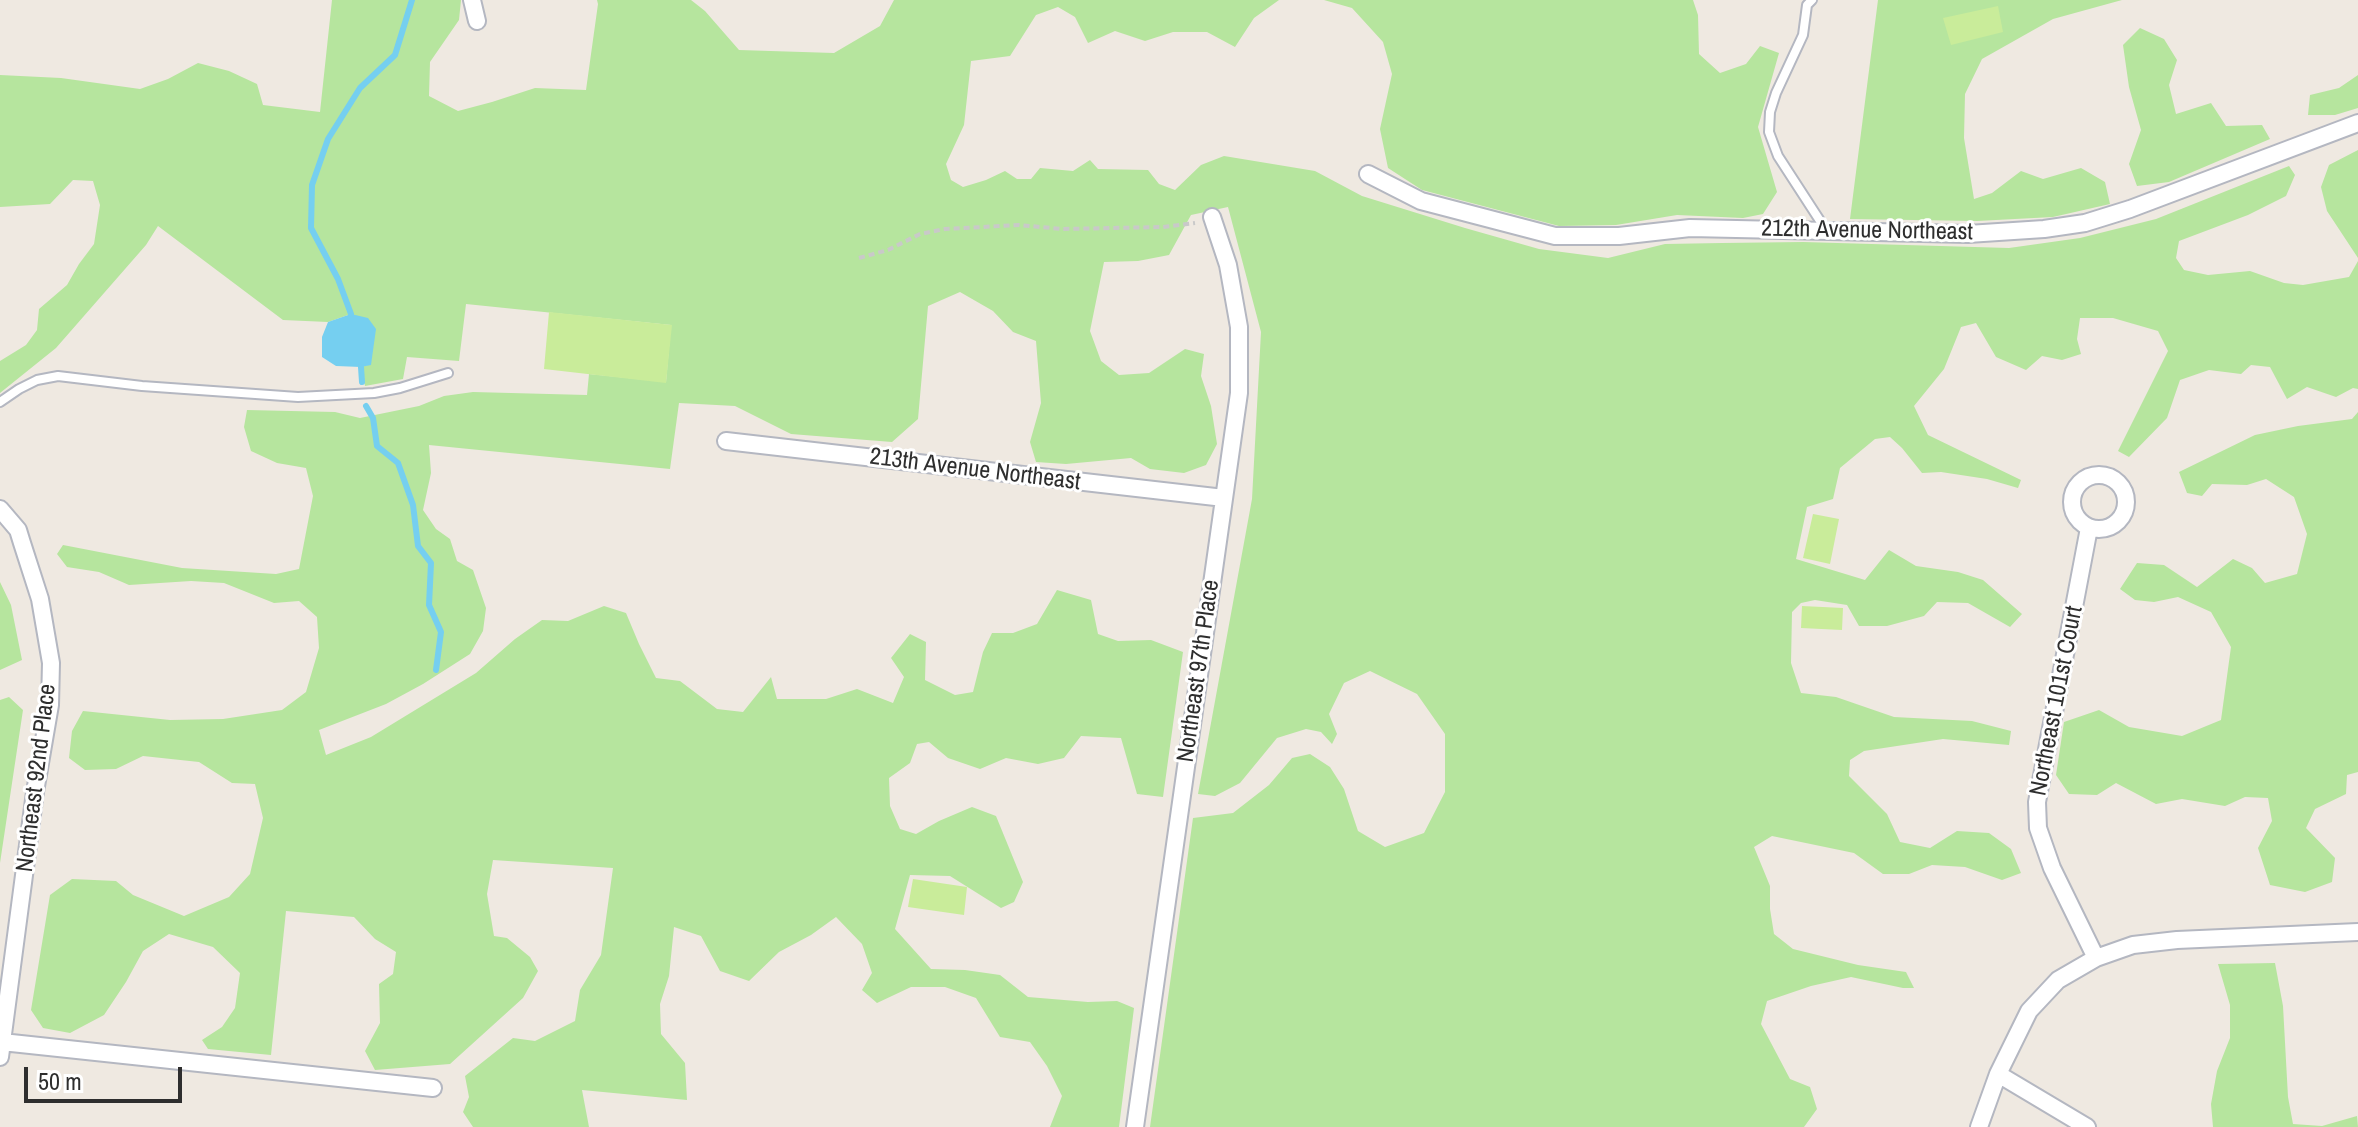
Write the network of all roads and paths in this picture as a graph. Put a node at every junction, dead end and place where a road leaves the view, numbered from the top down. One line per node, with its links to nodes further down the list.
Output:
1 (472, 0): 3 (street)
2 (1812, 0): 7 (lane)
3 (477, 21)
4 (2358, 123): 7 (street, 212th Avenue Northeast)
5 (1368, 174): 7 (street, 212th Avenue Northeast)
6 (1212, 217): 8 (path); 12 (street, Northeast 97th Place)
7 (1826, 231)
8 (859, 258)
9 (448, 373): 10 (lane)
10 (0, 402)
11 (726, 441): 12 (street, 213th Avenue Northeast)
12 (1224, 498): 20 (street, Northeast 97th Place)
13 (0, 509): 17 (street, Northeast 92nd Place)
14 (2089, 528): 16 (street, Northeast 101st Court)
15 (2358, 932): 16 (street)
16 (2096, 958): 18 (street)
17 (1, 1049): 19 (street)
18 (1998, 1074): 21 (street); 22 (street)
19 (433, 1088)
20 (1135, 1127)
21 (1979, 1127)
22 (2087, 1127)

